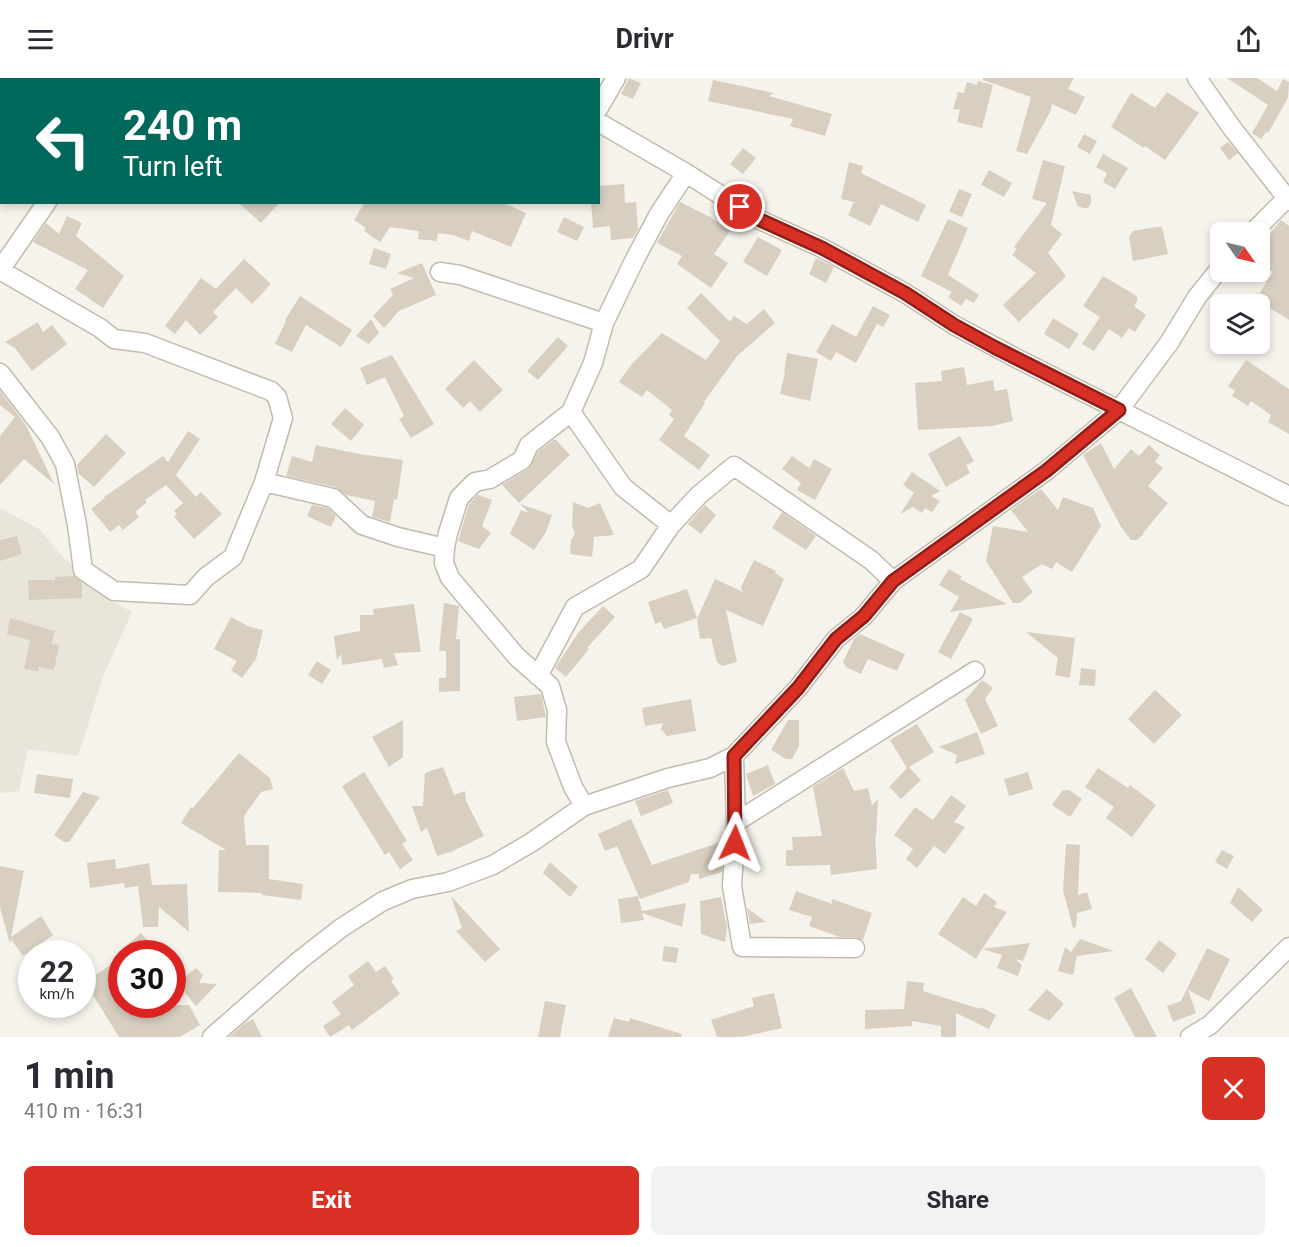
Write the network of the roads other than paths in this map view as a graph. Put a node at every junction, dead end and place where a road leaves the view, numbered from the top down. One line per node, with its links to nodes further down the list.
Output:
1 (616, 78): 3 (street)
2 (1197, 78): 6 (street)
3 (600, 106)
4 (600, 123): 5 (street)
5 (686, 173): 12 (street); 14 (street)
6 (1288, 199): 8 (street)
7 (46, 204): 9 (street)
8 (1264, 222)
9 (0, 270): 16 (street)
10 (440, 272): 12 (street)
11 (1210, 281): 14 (street)
12 (604, 323): 15 (street)
13 (0, 373): 16 (street)
14 (1119, 410): 17 (street); 20 (street)
15 (571, 412): 18 (street); 19 (street)
16 (264, 482): 19 (street)
17 (1289, 496)
18 (671, 525): 20 (street); 22 (street)
19 (445, 548): 22 (street)
20 (893, 581): 23 (street)
21 (975, 671): 25 (street)
22 (538, 676): 24 (street)
23 (734, 756): 24 (street); 25 (street)
24 (584, 806): 28 (street)
25 (736, 822): 27 (street)
26 (1289, 947): 29 (street)
27 (855, 948)
28 (212, 1037)
29 (1190, 1037)

